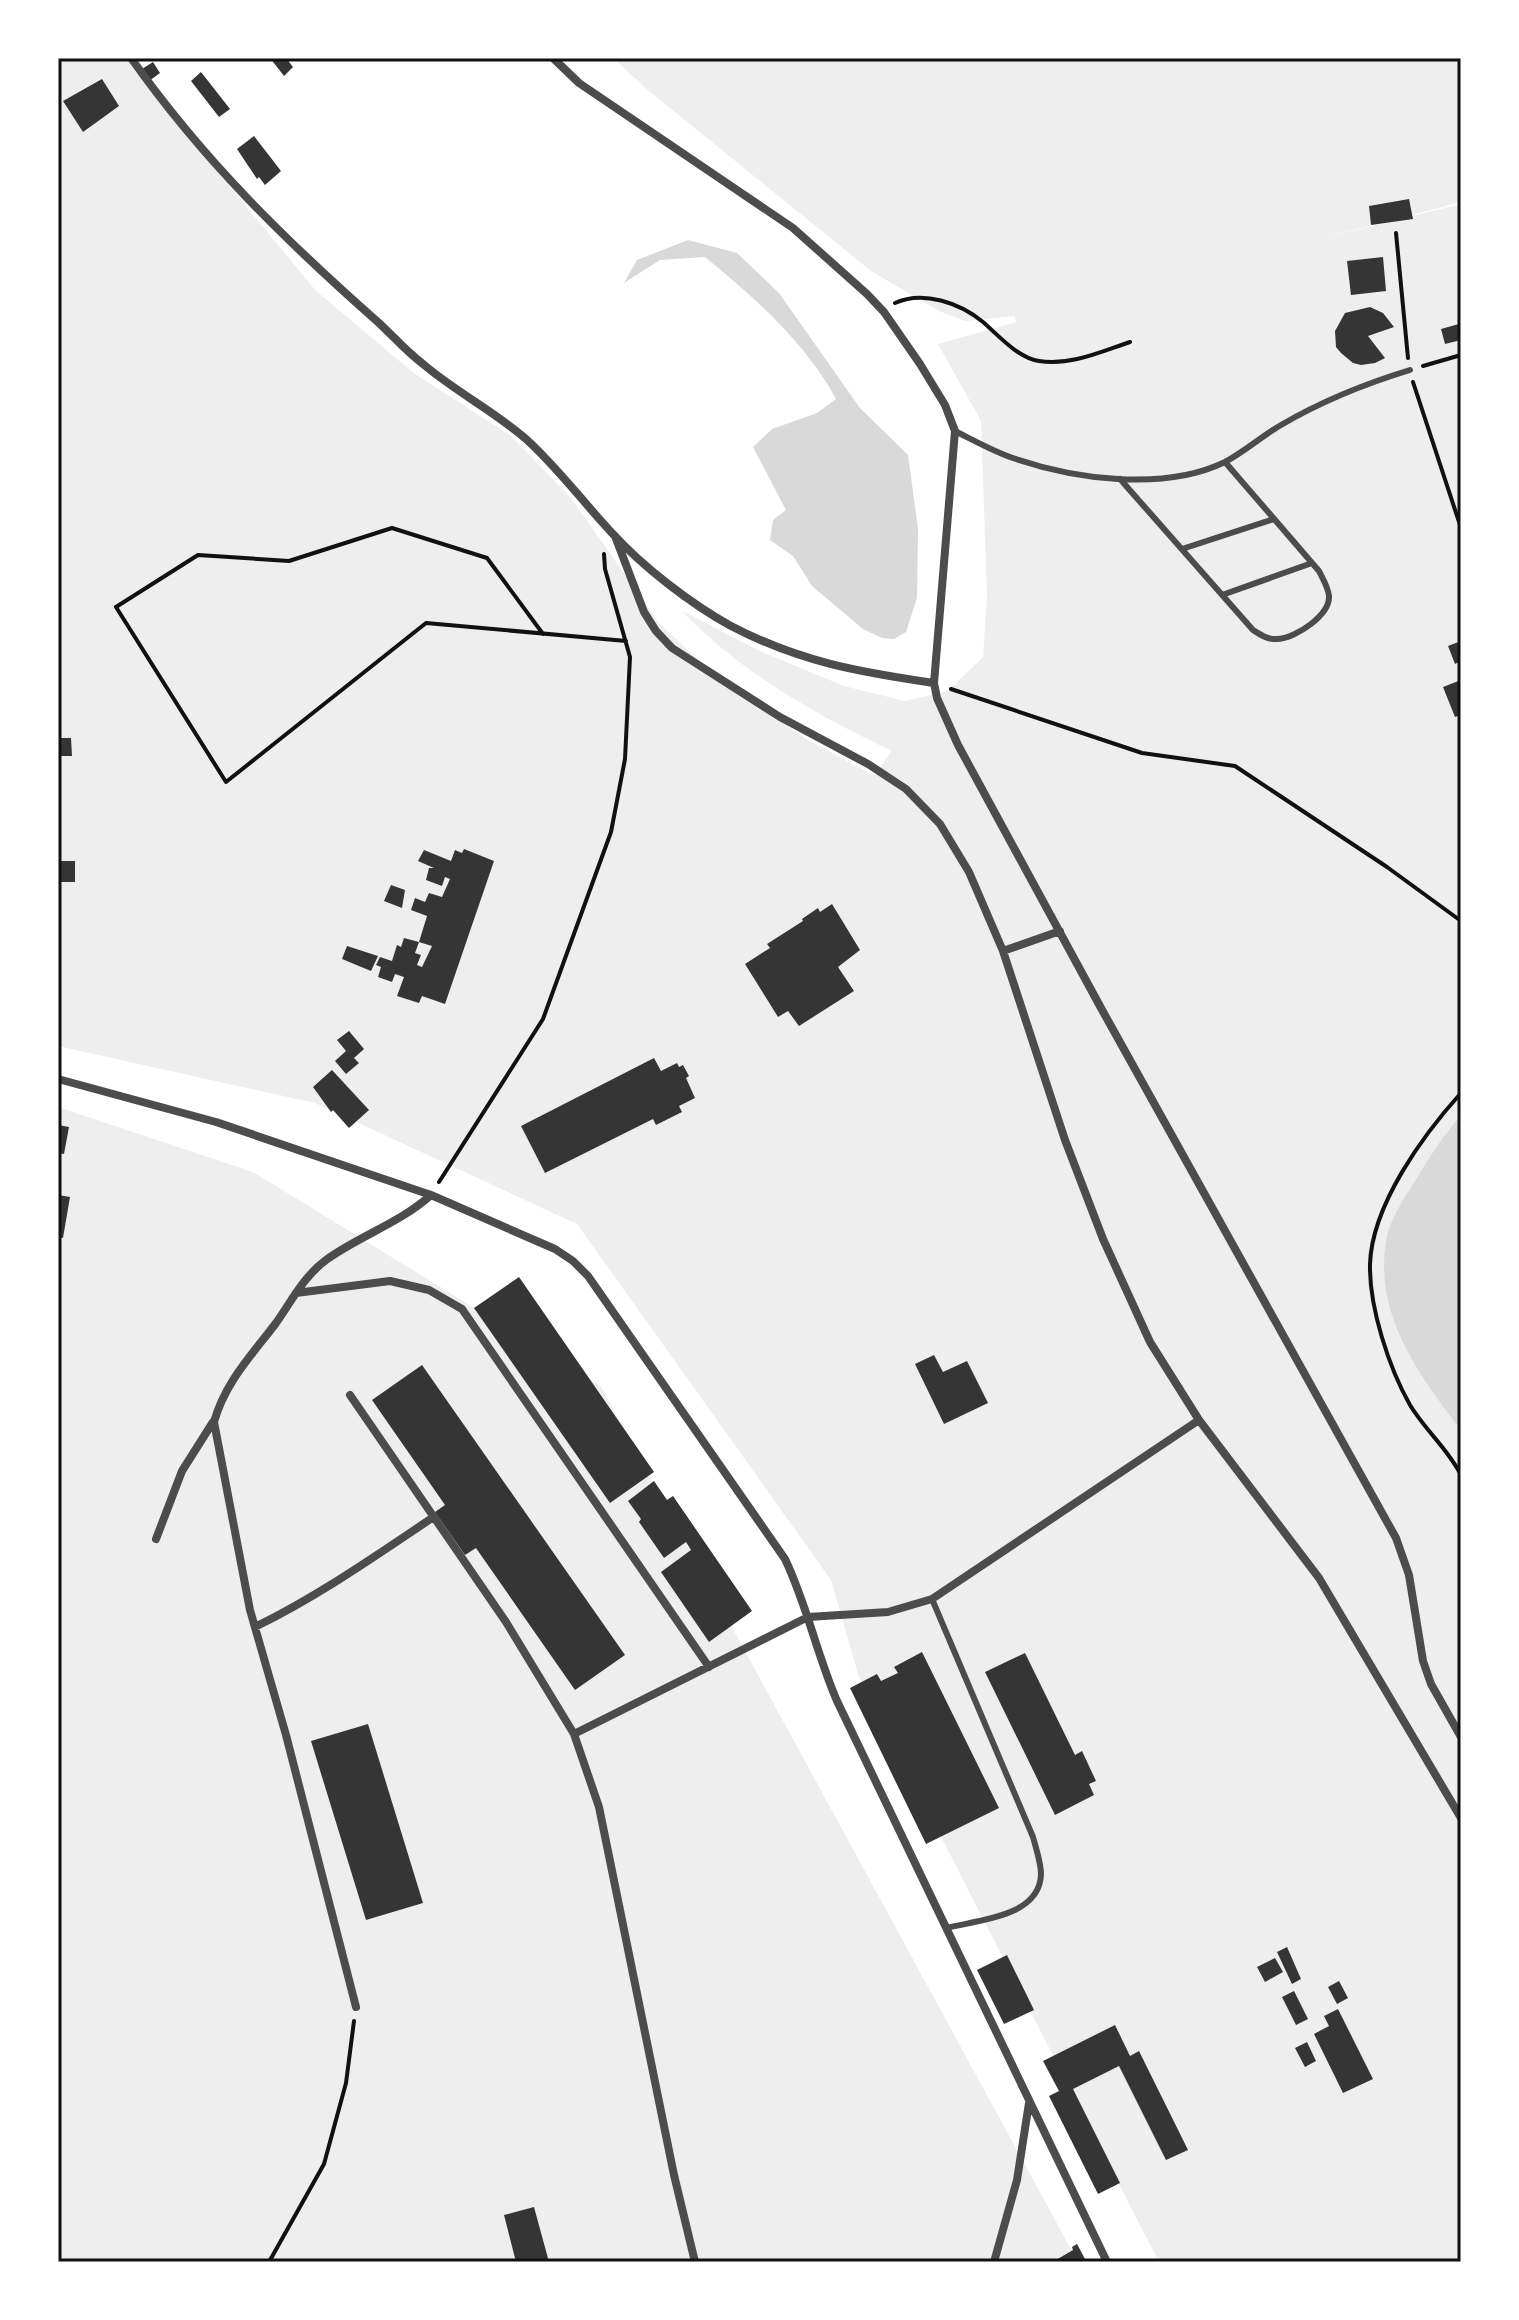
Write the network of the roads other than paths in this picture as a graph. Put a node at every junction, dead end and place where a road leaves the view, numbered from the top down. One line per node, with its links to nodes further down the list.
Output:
1 (131, 58): 8 (street)
2 (553, 58): 4 (street)
3 (1410, 370): 5 (lane)
4 (955, 431): 6 (lane); 12 (street)
5 (1225, 462): 6 (lane); 7 (lane)
6 (1120, 479): 9 (lane)
7 (1274, 519): 9 (lane); 10 (lane)
8 (615, 536): 12 (street); 14 (street)
9 (1182, 549): 11 (lane)
10 (1312, 563): 11 (lane); 11 (lane)
11 (1222, 595)
12 (934, 683): 13 (street)
13 (1060, 931): 14 (street); 28 (street)
14 (1003, 951): 19 (street)
15 (58, 1079): 16 (street)
16 (431, 1195): 17 (street); 24 (street)
17 (296, 1293): 20 (street); 26 (street)
18 (350, 1395): 21 (street)
19 (1199, 1420): 23 (street); 29 (street)
20 (214, 1422): 22 (street); 25 (street)
21 (432, 1518): 25 (street); 27 (street)
22 (156, 1539)
23 (932, 1599): 24 (street); 30 (lane)
24 (808, 1617): 26 (street); 30 (street)
25 (255, 1627): 31 (street)
26 (709, 1667): 27 (street)
27 (574, 1734): 33 (street)
28 (1461, 1737)
29 (1461, 1818)
30 (946, 1928): 32 (street)
31 (356, 2007)
32 (1029, 2101): 34 (street); 35 (street)
33 (695, 2262)
34 (994, 2262)
35 (1107, 2262)

